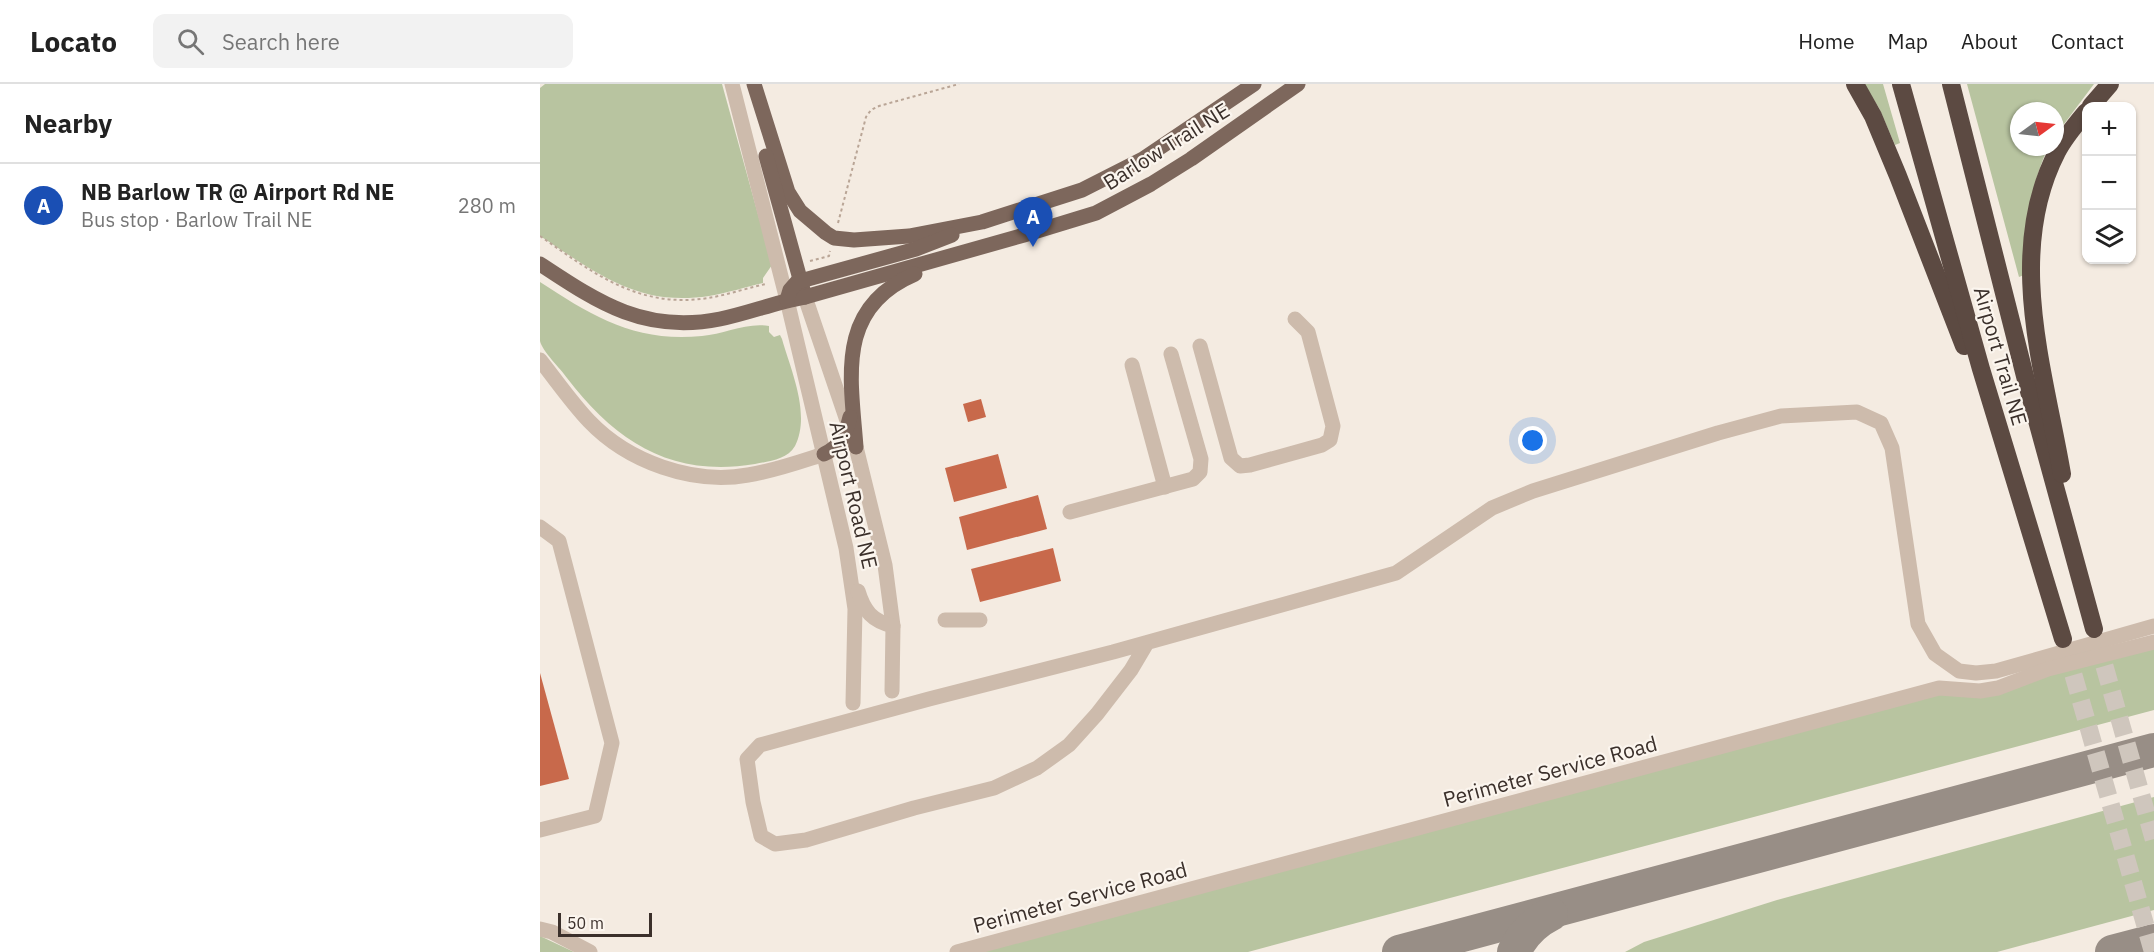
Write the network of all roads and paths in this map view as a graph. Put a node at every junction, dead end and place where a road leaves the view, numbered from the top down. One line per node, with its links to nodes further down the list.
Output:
1 (732, 84): 22 (street, Airport Road NE)
2 (753, 84): 12 (main road, Barlow Trail NE); 19 (main road)
3 (959, 84): 13 (path)
4 (1254, 84): 12 (main road, Barlow Trail NE)
5 (1298, 84): 16 (main road, Barlow Trail NE)
6 (1855, 84): 28 (highway)
7 (1901, 84): 28 (highway, Airport Trail NE)
8 (1951, 84): 37 (highway, Airport Trail NE)
9 (2110, 84): 10 (highway)
10 (2094, 102)
11 (2082, 117): 37 (highway)
12 (982, 222): 19 (main road)
13 (836, 229)
14 (540, 237): 20 (path)
15 (831, 247): 17 (path)
16 (971, 251): 21 (main road, Barlow Trail NE); 29 (main road)
17 (804, 262)
18 (540, 264): 22 (main road)
19 (800, 280): 21 (main road); 22 (main road)
20 (766, 284)
21 (805, 297): 22 (main road); 30 (street)
22 (787, 300): 32 (street, Airport Road NE)
23 (1295, 319): 24 (street)
24 (1200, 346)
25 (1171, 354): 33 (street)
26 (540, 360): 32 (street)
27 (1132, 365): 33 (street)
28 (1981, 369): 43 (highway, Airport Trail NE)
29 (851, 387): 30 (main road); 31 (main road)
30 (848, 428): 31 (street); 32 (main road)
31 (856, 447): 40 (street)
32 (824, 454): 36 (street, Airport Road NE)
33 (1165, 487): 34 (street)
34 (1070, 513)
35 (540, 527): 48 (street)
36 (846, 548): 40 (street); 47 (street, Airport Road NE)
37 (2080, 579): 42 (highway, Airport Trail NE)
38 (945, 620): 39 (street)
39 (980, 620)
40 (892, 626): 46 (street)
41 (2154, 626): 45 (street)
42 (2094, 630)
43 (2063, 639)
44 (2154, 642): 51 (street, Perimeter Service Road)
45 (1147, 643): 45 (street)
46 (892, 691)
47 (853, 703)
48 (540, 830)
49 (540, 928): 50 (street)
50 (590, 952)
51 (957, 952)

